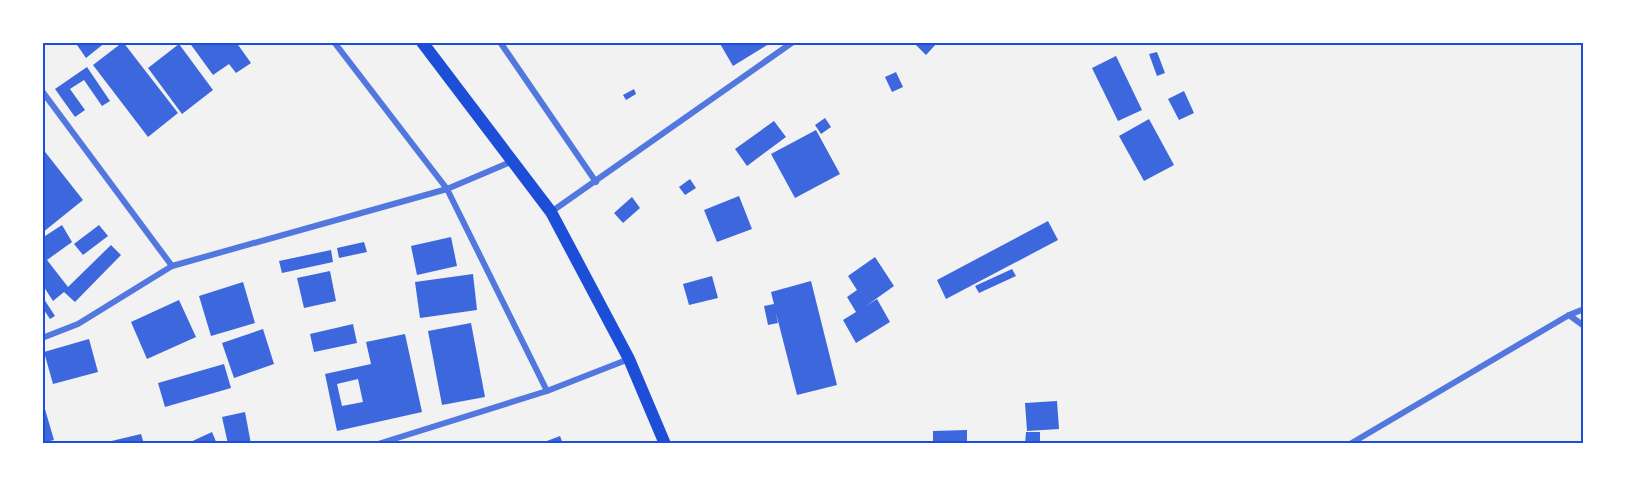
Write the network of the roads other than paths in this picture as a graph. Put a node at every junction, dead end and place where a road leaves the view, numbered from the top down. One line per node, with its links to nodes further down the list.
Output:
1 (334, 42): 8 (street)
2 (422, 42): 6 (main road)
3 (501, 42): 7 (street)
4 (793, 42): 7 (street)
5 (42, 91): 10 (street)
6 (513, 161): 8 (street); 9 (main road)
7 (596, 182): 9 (street)
8 (447, 189): 10 (street); 16 (street)
9 (551, 212): 15 (main road)
10 (172, 266): 14 (street)
11 (1584, 309): 12 (street)
12 (1569, 315): 13 (street); 19 (street)
13 (1584, 326)
14 (42, 338)
15 (629, 359): 16 (street); 18 (main road)
16 (547, 391): 17 (street)
17 (378, 444)
18 (665, 444)
19 (1350, 444)

